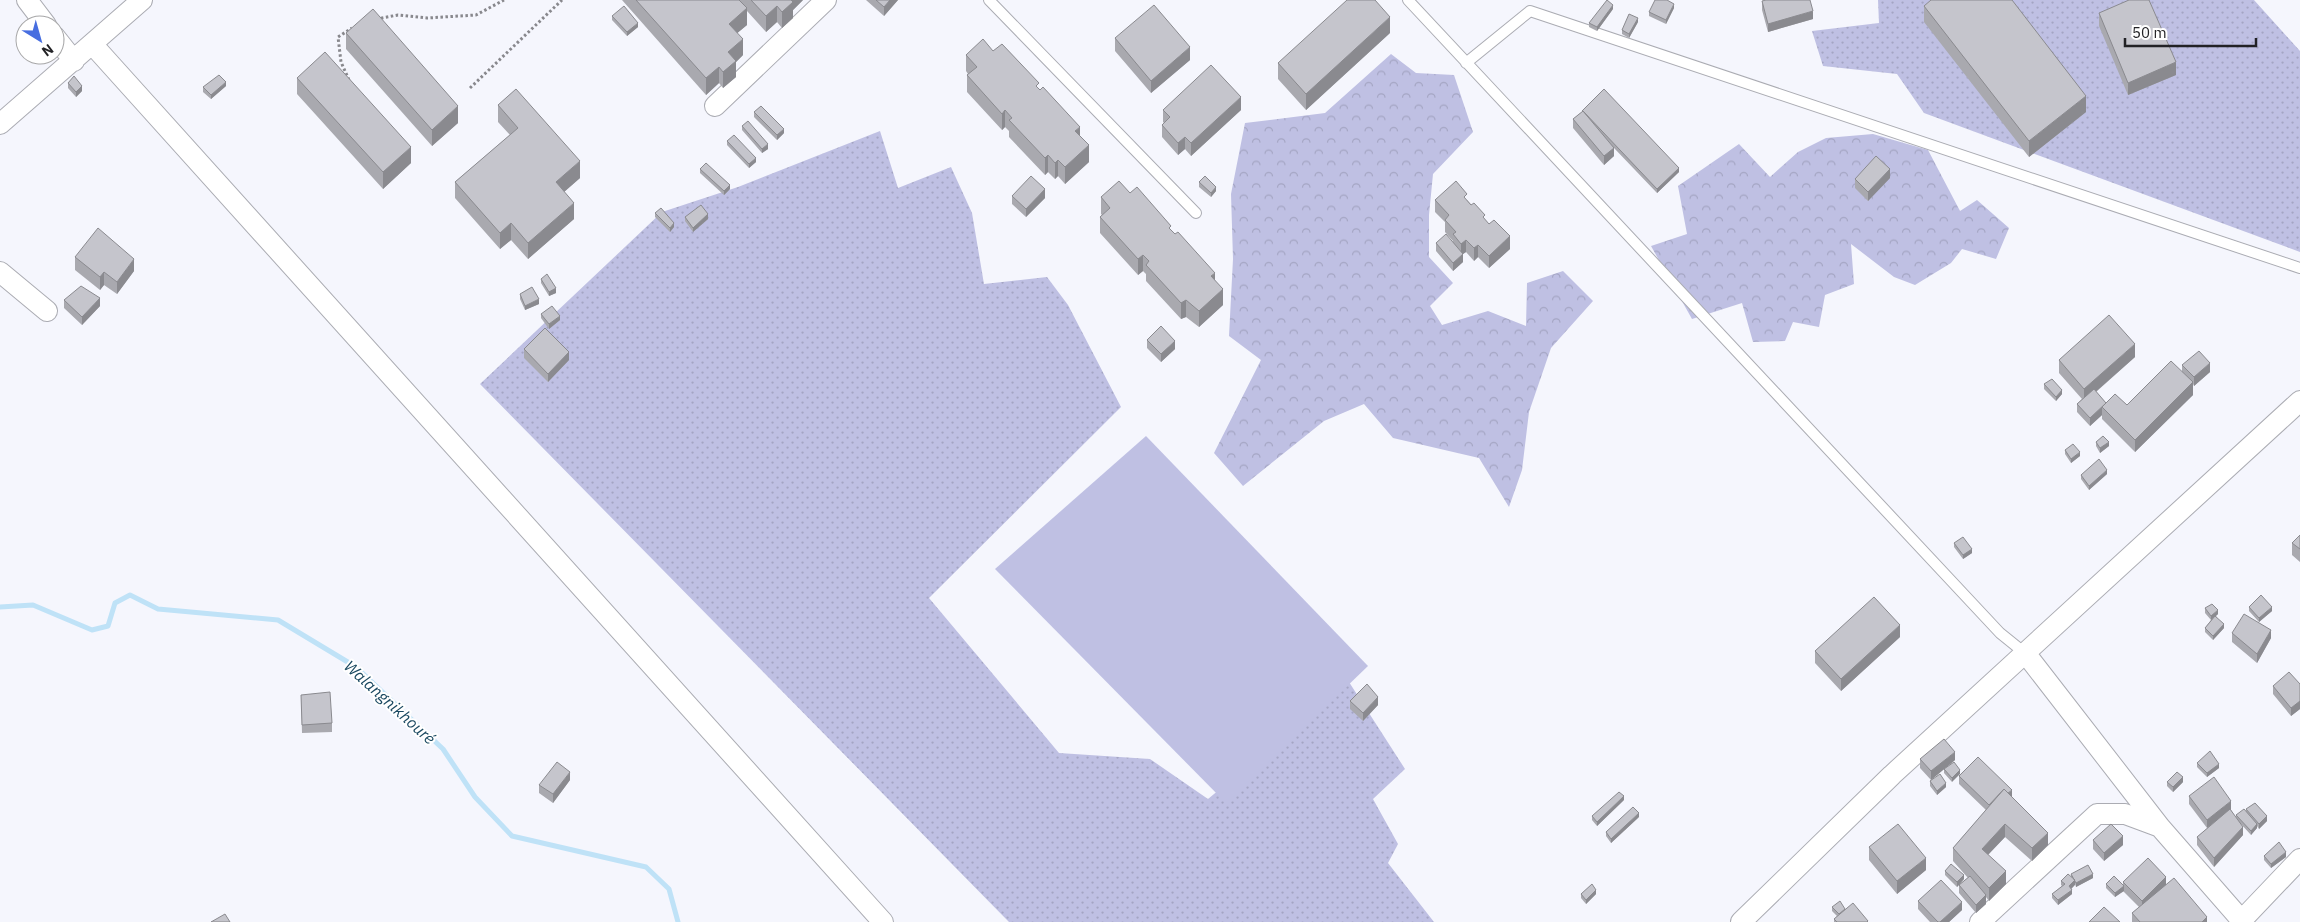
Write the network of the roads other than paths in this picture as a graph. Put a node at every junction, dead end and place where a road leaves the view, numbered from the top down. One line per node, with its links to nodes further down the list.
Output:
1 (27, 0): 6 (street)
2 (142, 0): 7 (street)
3 (826, 0): 11 (street)
4 (989, 0): 13 (lane)
5 (1408, 0): 10 (lane)
6 (38, 15)
7 (93, 45): 9 (street); 22 (street)
8 (65, 50): 9 (street)
9 (74, 61): 12 (street)
10 (1466, 63): 14 (lane); 18 (lane)
11 (715, 106)
12 (0, 124)
13 (1196, 212)
14 (2300, 268)
15 (0, 272): 16 (street)
16 (47, 311)
17 (2300, 401): 18 (street)
18 (2026, 654): 19 (street); 23 (street)
19 (2160, 826): 21 (street); 24 (street)
20 (2300, 859): 21 (street)
21 (2242, 921)
22 (883, 922)
23 (1741, 922)
24 (1980, 922)

